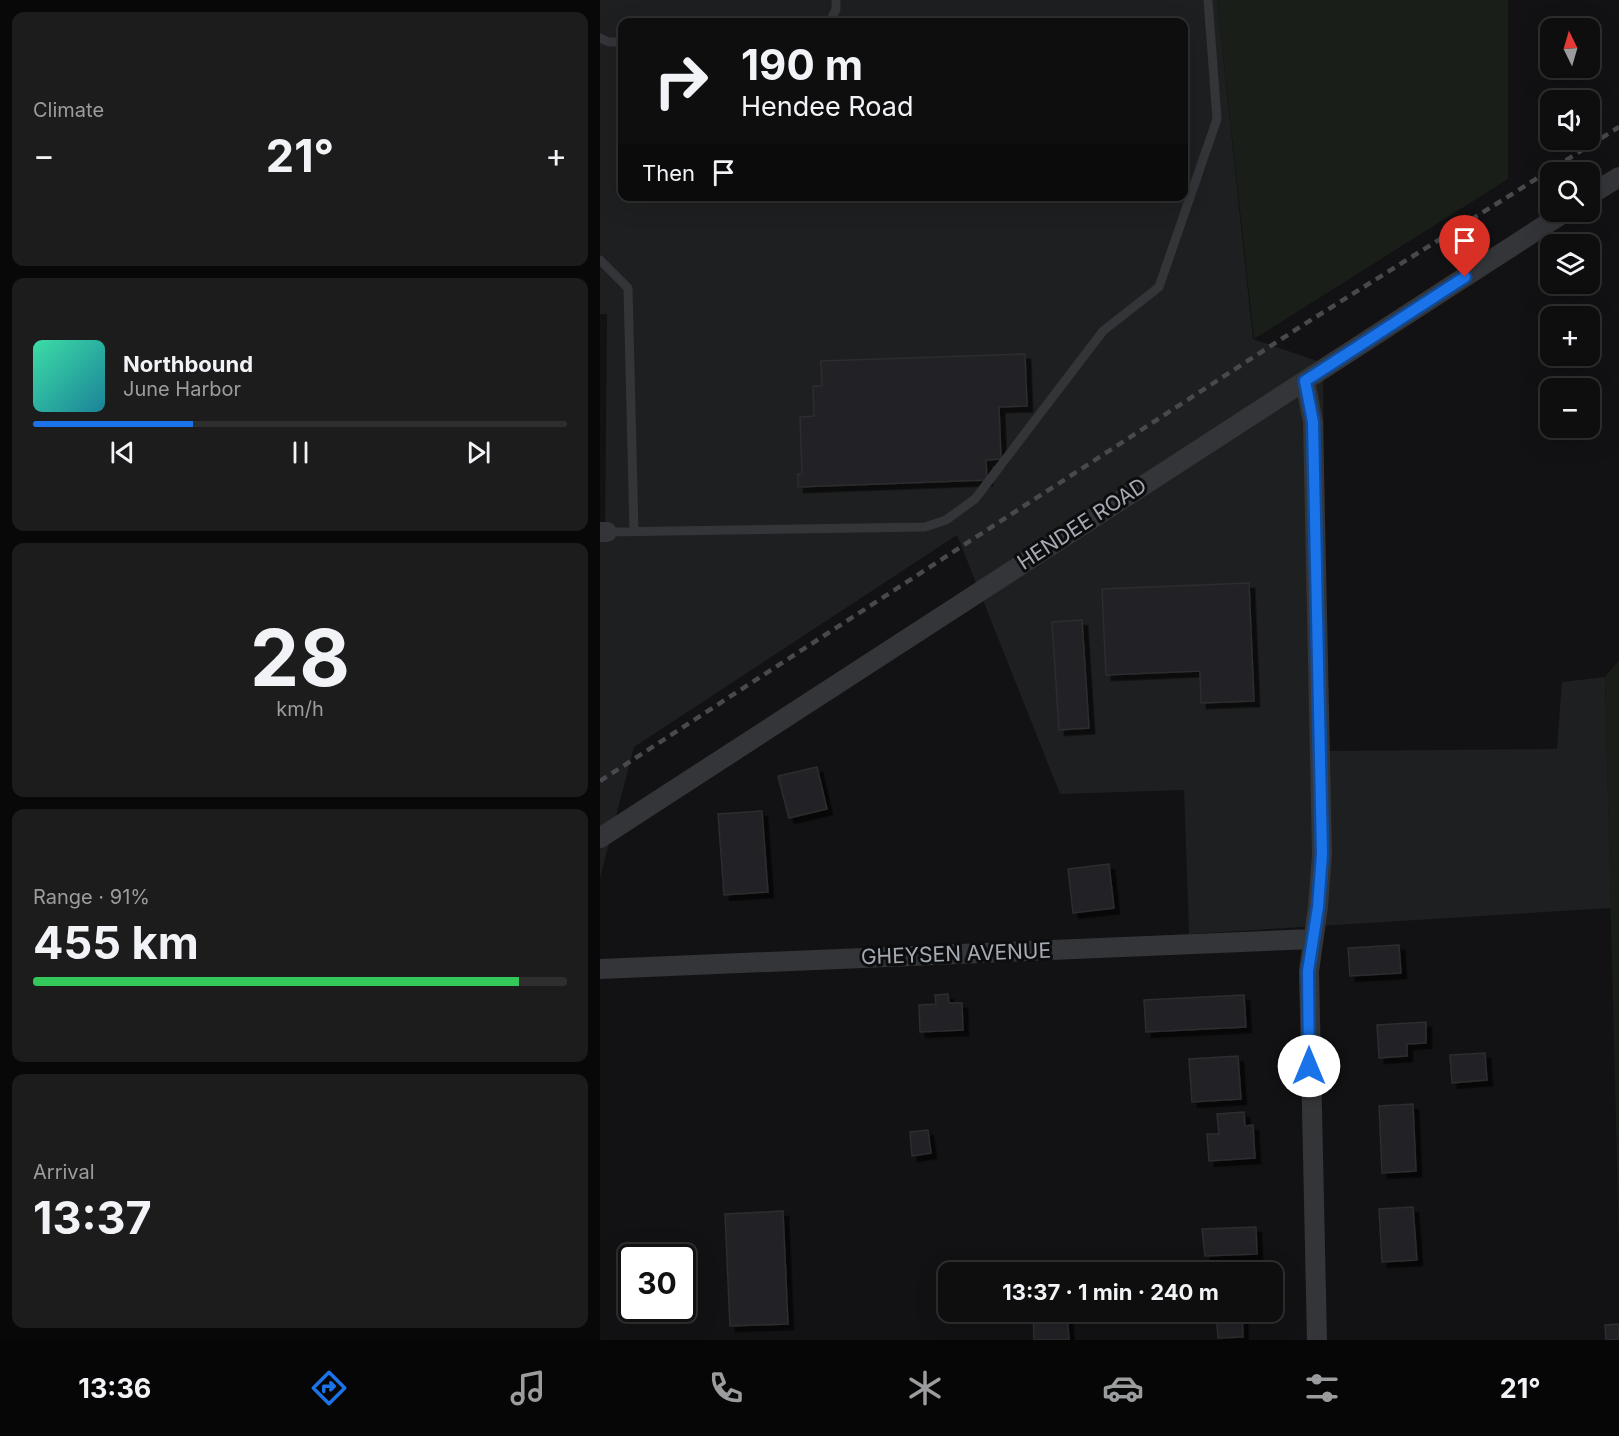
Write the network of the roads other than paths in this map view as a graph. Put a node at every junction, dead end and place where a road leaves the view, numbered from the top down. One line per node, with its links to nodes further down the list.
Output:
1 (836, 0): 3 (lane)
2 (1208, 0): 11 (lane)
3 (832, 18)
4 (600, 39): 5 (lane)
5 (618, 42)
6 (1619, 177): 7 (street)
7 (1600, 189)
8 (1550, 222): 10 (street, HENDEE ROAD)
9 (600, 260): 11 (lane)
10 (1305, 381): 13 (street, HENDEE ROAD); 14 (street)
11 (634, 531): 12 (lane)
12 (603, 532)
13 (600, 838)
14 (1313, 939): 15 (street, GHEYSEN AVENUE); 16 (street)
15 (600, 969)
16 (1317, 1340)

